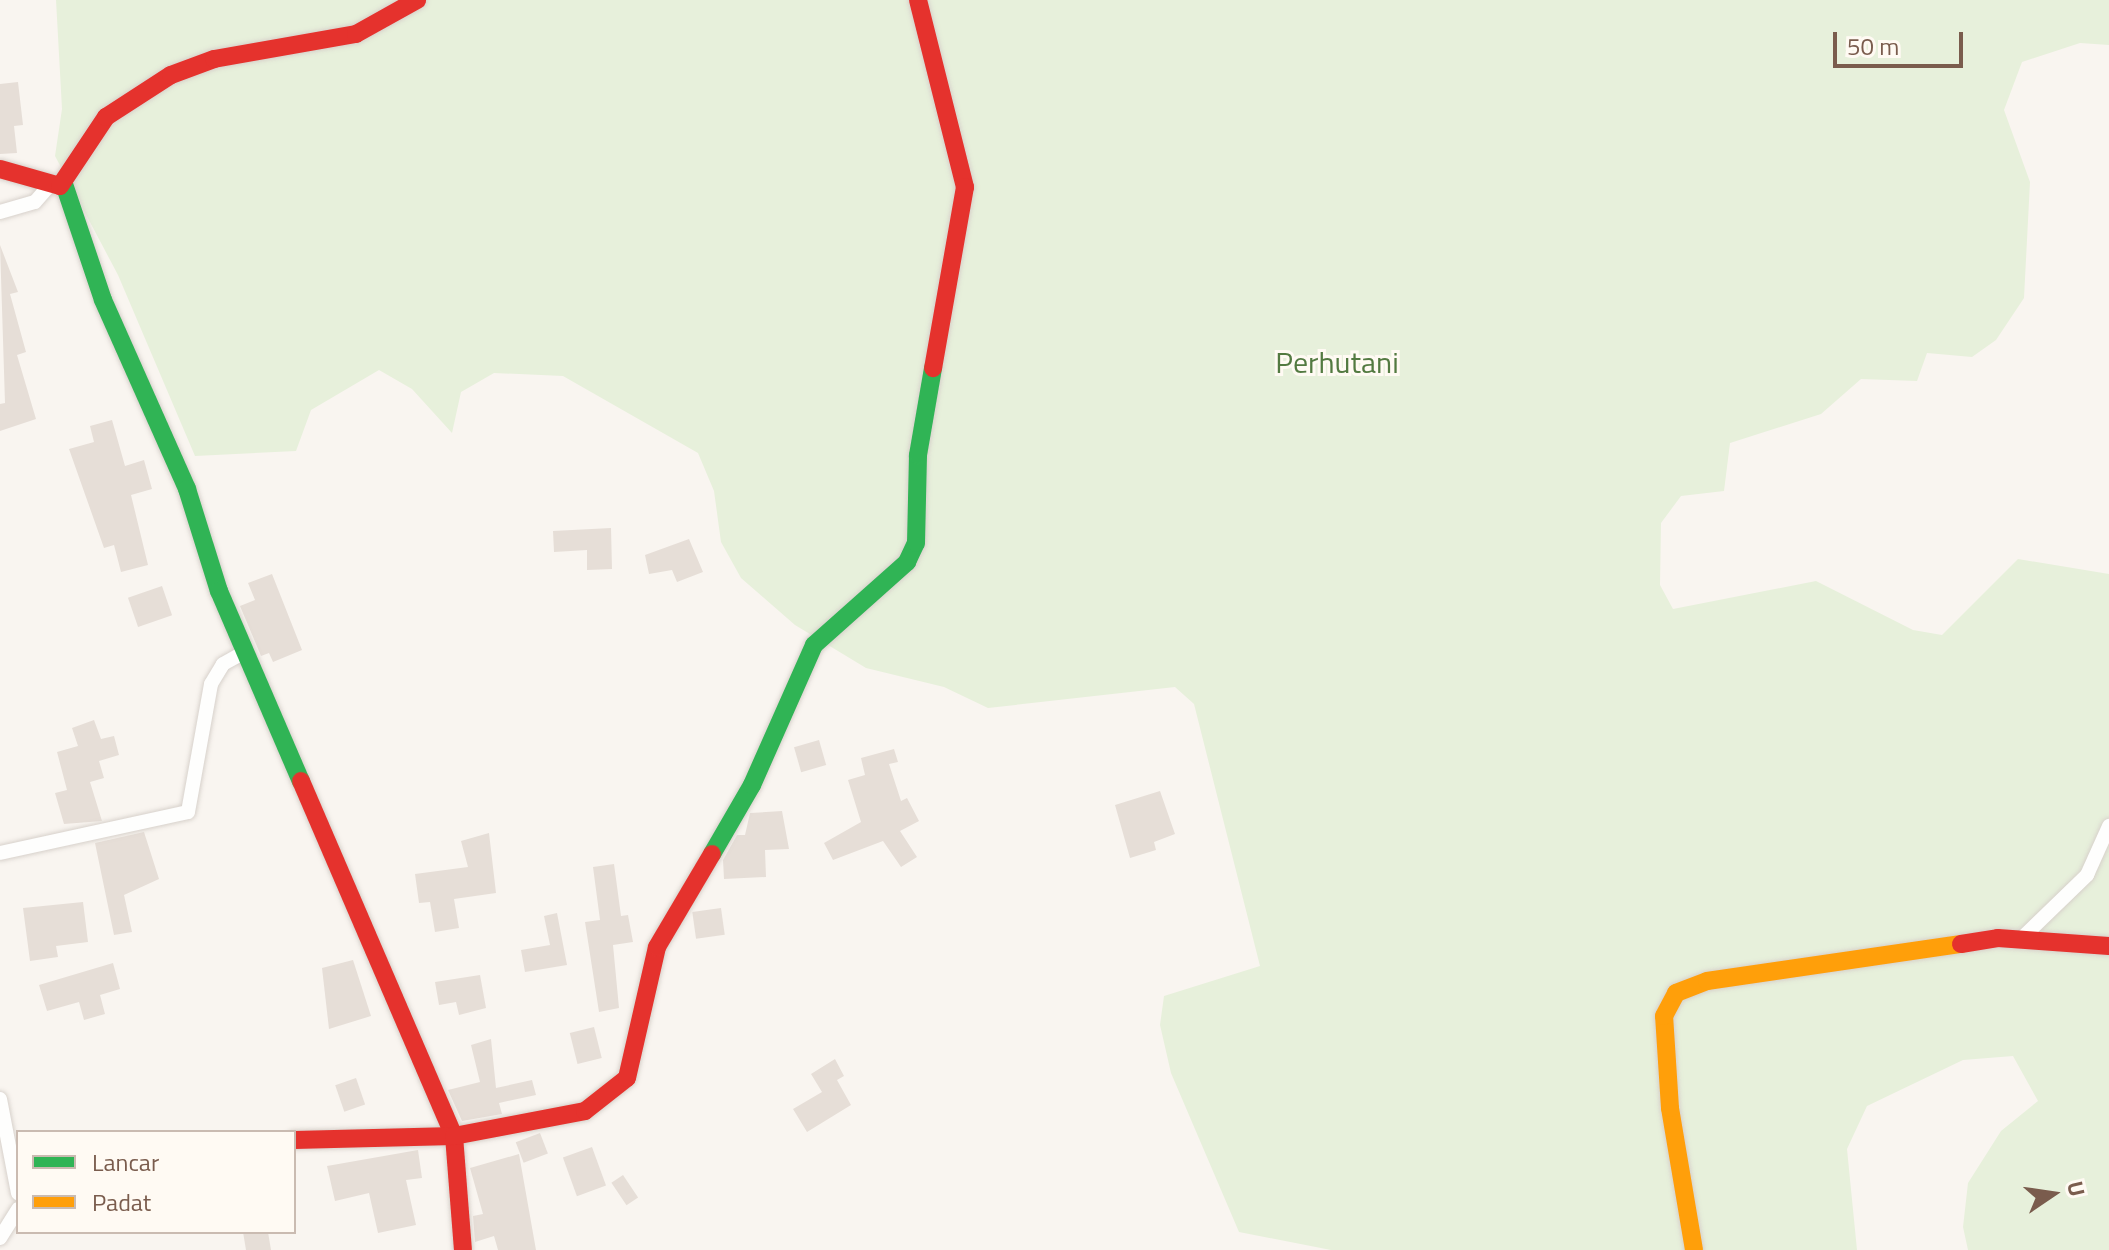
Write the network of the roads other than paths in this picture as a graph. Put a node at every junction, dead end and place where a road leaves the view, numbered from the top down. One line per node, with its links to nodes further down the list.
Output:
1 (417, 0): 4 (street)
2 (918, 0): 12 (street)
3 (0, 169): 4 (street)
4 (57, 184): 5 (street); 6 (street)
5 (0, 212)
6 (245, 652): 8 (street); 12 (street)
7 (2109, 826): 9 (street)
8 (0, 853)
9 (2022, 938): 10 (street); 18 (street)
10 (2109, 946)
11 (0, 1099): 14 (street)
12 (454, 1136): 13 (street); 17 (street)
13 (296, 1140)
14 (16, 1183)
15 (16, 1212): 16 (street)
16 (0, 1238)
17 (463, 1250)
18 (1694, 1250)

